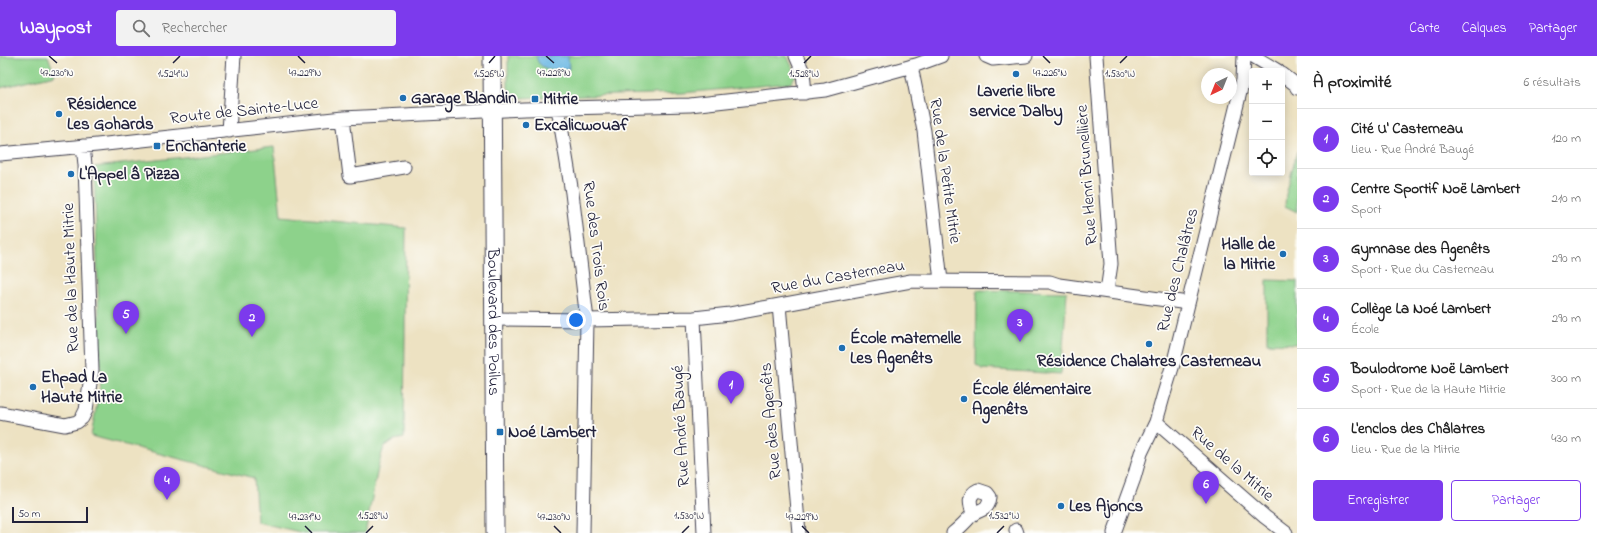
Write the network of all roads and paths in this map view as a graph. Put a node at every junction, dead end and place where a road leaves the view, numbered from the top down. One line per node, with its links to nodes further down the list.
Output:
1 (234, 56): 18 (street)
2 (492, 56): 16 (main road, Boulevard des Poilus)
3 (796, 56): 14 (street)
4 (941, 56): 10 (street, Route de Sainte-Luce)
5 (986, 56): 6 (street)
6 (1026, 56)
7 (1096, 56): 23 (street, Rue Henri Brunellière)
8 (1244, 56): 24 (street, Rue des Chalâtres)
9 (1253, 56): 11 (street)
10 (911, 66): 14 (street, Route de Sainte-Luce); 22 (street, Rue de la Petite Mitrie)
11 (1273, 68)
12 (1285, 76): 13 (street)
13 (1297, 88)
14 (806, 93): 15 (street, Route de Sainte-Luce)
15 (558, 108): 16 (street, Route de Sainte-Luce); 28 (street, Rue des Trois Rois)
16 (492, 111): 17 (street, Route de Sainte-Luce); 27 (main road, Boulevard des Poilus)
17 (344, 118): 18 (street, Route de Sainte-Luce); 21 (street)
18 (229, 131): 19 (street, Route de Sainte-Luce)
19 (83, 146): 20 (street, Route de Sainte-Luce); 29 (street, Rue de la Haute Mitrie)
20 (0, 154)
21 (404, 167)
22 (941, 281): 23 (street, Rue du Casterneau); 25 (street, Rue du Casterneau)
23 (1107, 291): 24 (street, Rue du Casterneau)
24 (1188, 303): 30 (street, Rue des Chalâtres)
25 (779, 305): 26 (street, Rue du Casterneau); 35 (street, Rue des Agenêts)
26 (694, 318): 28 (street, Rue du Casterneau); 34 (street, Rue André Baugé)
27 (494, 320): 28 (street, Rue du Casterneau); 32 (main road, Boulevard des Poilus)
28 (588, 320): 33 (street, Rue des Trois Rois)
29 (0, 413)
30 (1156, 422): 37 (street, Rue des Chalâtres); 38 (street, Rue de la Mitrie)
31 (973, 514): 36 (street)
32 (495, 533)
33 (583, 533)
34 (704, 533)
35 (799, 533)
36 (953, 533)
37 (1114, 533)
38 (1286, 533)

